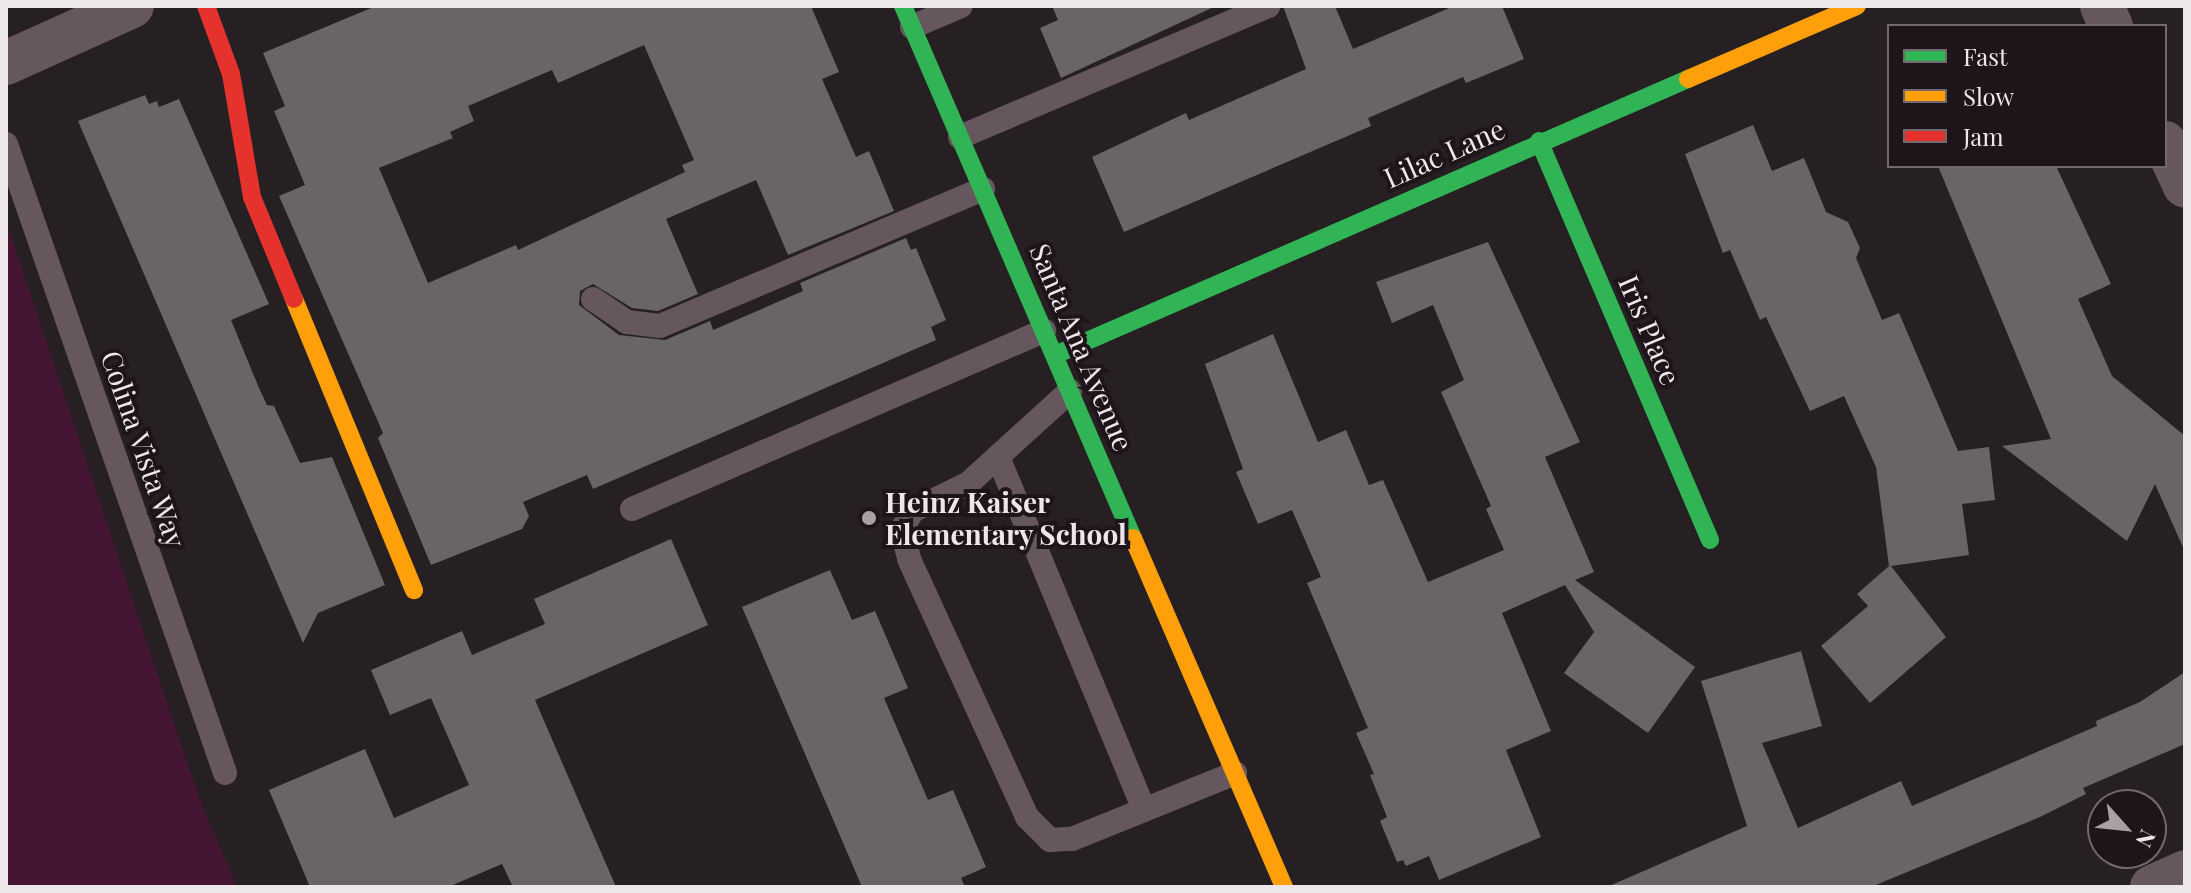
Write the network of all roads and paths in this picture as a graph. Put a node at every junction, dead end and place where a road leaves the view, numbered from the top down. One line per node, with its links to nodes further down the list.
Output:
1 (130, 6): 7 (street)
2 (206, 6): 21 (street)
3 (961, 6): 6 (lane)
4 (1268, 6): 8 (lane)
5 (1857, 6): 9 (street, Lilac Lane)
6 (908, 17): 8 (street, Santa Ana Avenue)
7 (6, 63)
8 (960, 137): 13 (street, Santa Ana Avenue)
9 (1539, 141): 16 (street, Lilac Lane); 20 (street, Iris Place)
10 (6, 144): 22 (lane, Colina Vista Way)
11 (2167, 147): 12 (street)
12 (2185, 186)
13 (983, 189): 14 (lane); 15 (street, Santa Ana Avenue)
14 (593, 299)
15 (1044, 331): 16 (street, Santa Ana Avenue); 19 (lane)
16 (1055, 355): 17 (street, Santa Ana Avenue)
17 (1070, 391): 18 (lane); 23 (street, Santa Ana Avenue)
18 (998, 457): 24 (lane); 24 (lane)
19 (632, 509)
20 (1710, 540)
21 (414, 590)
22 (225, 773)
23 (1235, 773): 24 (lane); 26 (street, Santa Ana Avenue)
24 (1144, 810)
25 (2185, 872): 27 (street)
26 (1284, 887)
27 (2152, 887)

